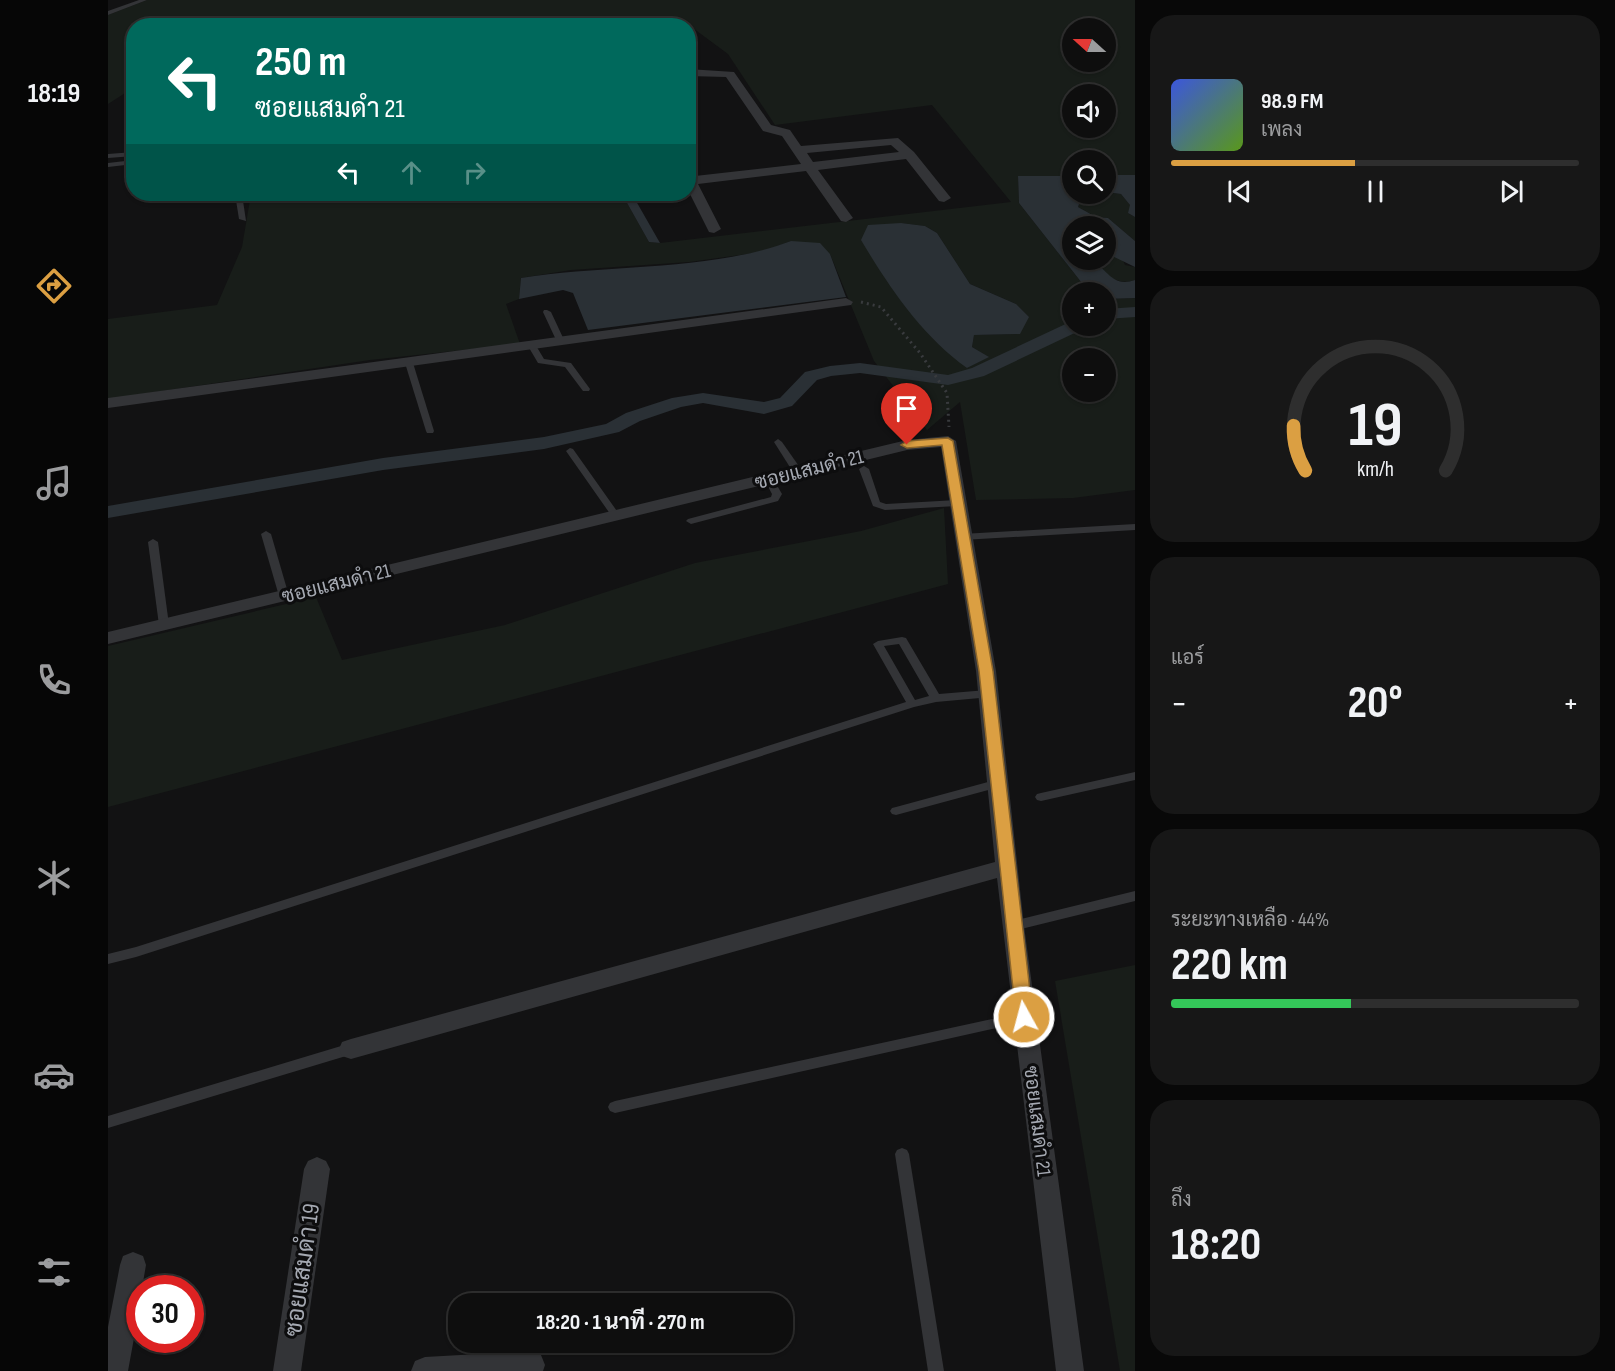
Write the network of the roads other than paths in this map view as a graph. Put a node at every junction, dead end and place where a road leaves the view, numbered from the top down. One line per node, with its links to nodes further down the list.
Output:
1 (144, 0): 2 (lane)
2 (108, 13)
3 (696, 72): 6 (street)
4 (126, 148): 5 (lane)
5 (108, 149)
6 (798, 150): 8 (street); 12 (street)
7 (126, 155): 9 (lane)
8 (909, 155): 12 (street); 15 (street)
9 (108, 156)
10 (126, 163): 11 (lane)
11 (108, 165)
12 (810, 167): 13 (street); 17 (street)
13 (696, 179)
14 (696, 194): 19 (street)
15 (944, 198)
16 (239, 201): 18 (lane)
17 (846, 218)
18 (243, 219)
19 (714, 229)
20 (846, 302): 22 (street)
21 (547, 312): 22 (lane)
22 (561, 342): 23 (street)
23 (532, 346): 24 (street); 25 (lane)
24 (409, 363): 26 (street); 27 (lane)
25 (586, 389)
26 (108, 403)
27 (430, 431)
28 (778, 441): 31 (lane)
29 (570, 451): 34 (lane)
30 (864, 469): 33 (lane)
31 (798, 472): 32 (street, ซอยแสมดำ 21); 33 (street, ซอยแสมดำ 21)
32 (769, 479): 34 (street, ซอยแสมดำ 21); 35 (lane)
33 (957, 503): 38 (street, ซอยแสมดำ 21)
34 (616, 516): 40 (street, ซอยแสมดำ 21)
35 (691, 521)
36 (1135, 527): 38 (lane)
37 (266, 534): 40 (lane)
38 (962, 537): 43 (street, ซอยแสมดำ 21)
39 (153, 542): 41 (lane)
40 (284, 596): 41 (street, ซอยแสมดำ 21)
41 (164, 625): 42 (street, ซอยแสมดำ 21)
42 (108, 638)
43 (987, 694): 44 (lane); 47 (street, ซอยแสมดำ 21)
44 (936, 698): 45 (lane); 45 (lane)
45 (912, 704): 53 (lane)
46 (1135, 776): 48 (lane)
47 (999, 783): 49 (lane); 50 (street, ซอยแสมดำ 21)
48 (1041, 797)
49 (896, 811)
50 (1008, 867): 52 (street, ซอยแสมดำ 21); 55 (street)
51 (1135, 896): 52 (lane)
52 (1013, 926): 66 (street, ซอยแสมดำ 21)
53 (108, 959)
54 (993, 1024): 56 (lane)
55 (351, 1049): 57 (lane)
56 (615, 1107)
57 (108, 1122)
58 (902, 1154): 65 (lane)
59 (317, 1169): 63 (street, ซอยแสมดำ 19)
60 (133, 1265): 62 (street)
61 (531, 1365): 64 (street)
62 (114, 1371)
63 (287, 1371)
64 (425, 1371)
65 (936, 1371)
66 (1070, 1371)

